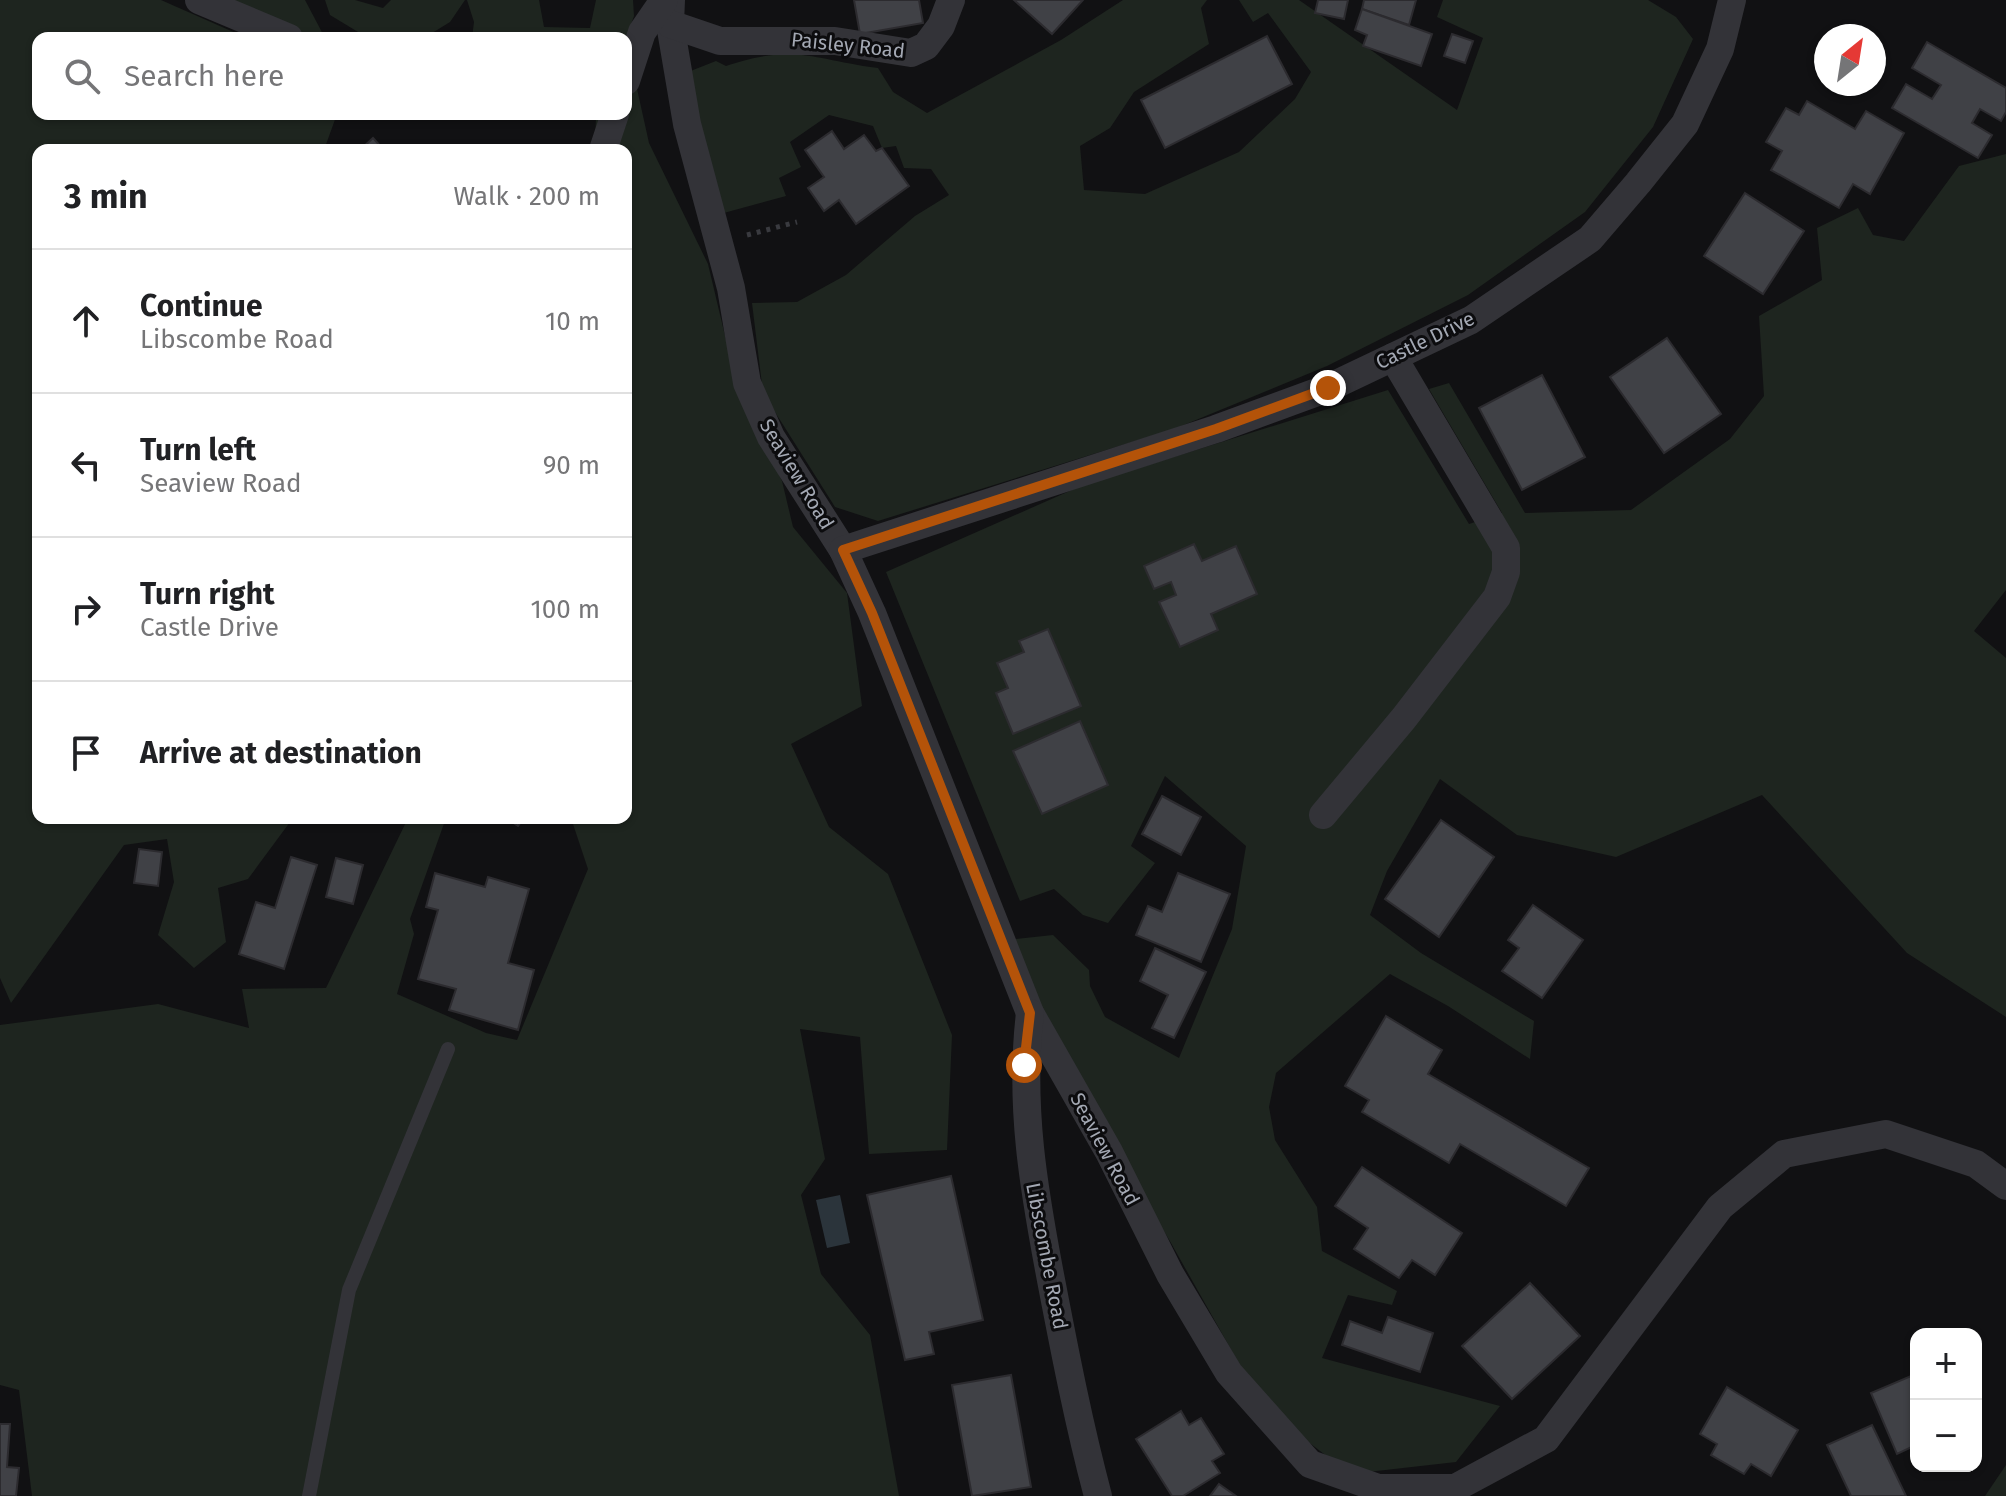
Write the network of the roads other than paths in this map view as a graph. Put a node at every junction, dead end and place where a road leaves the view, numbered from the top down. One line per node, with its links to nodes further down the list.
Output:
1 (199, 0): 5 (street)
2 (951, 0): 4 (street, Paisley Road)
3 (1721, 4): 9 (street, Castle Drive)
4 (668, 8): 6 (street); 10 (street, Seaview Road)
5 (275, 32)
6 (632, 63)
7 (613, 120): 8 (street)
8 (605, 144)
9 (1393, 357): 10 (street, Castle Drive); 11 (street)
10 (843, 550): 12 (street, Seaview Road)
11 (1323, 815)
12 (1030, 1013): 14 (street, Seaview Road); 16 (street, Libscombe Road)
13 (448, 1049): 15 (lane)
14 (2006, 1186)
15 (309, 1496)
16 (1098, 1496)

